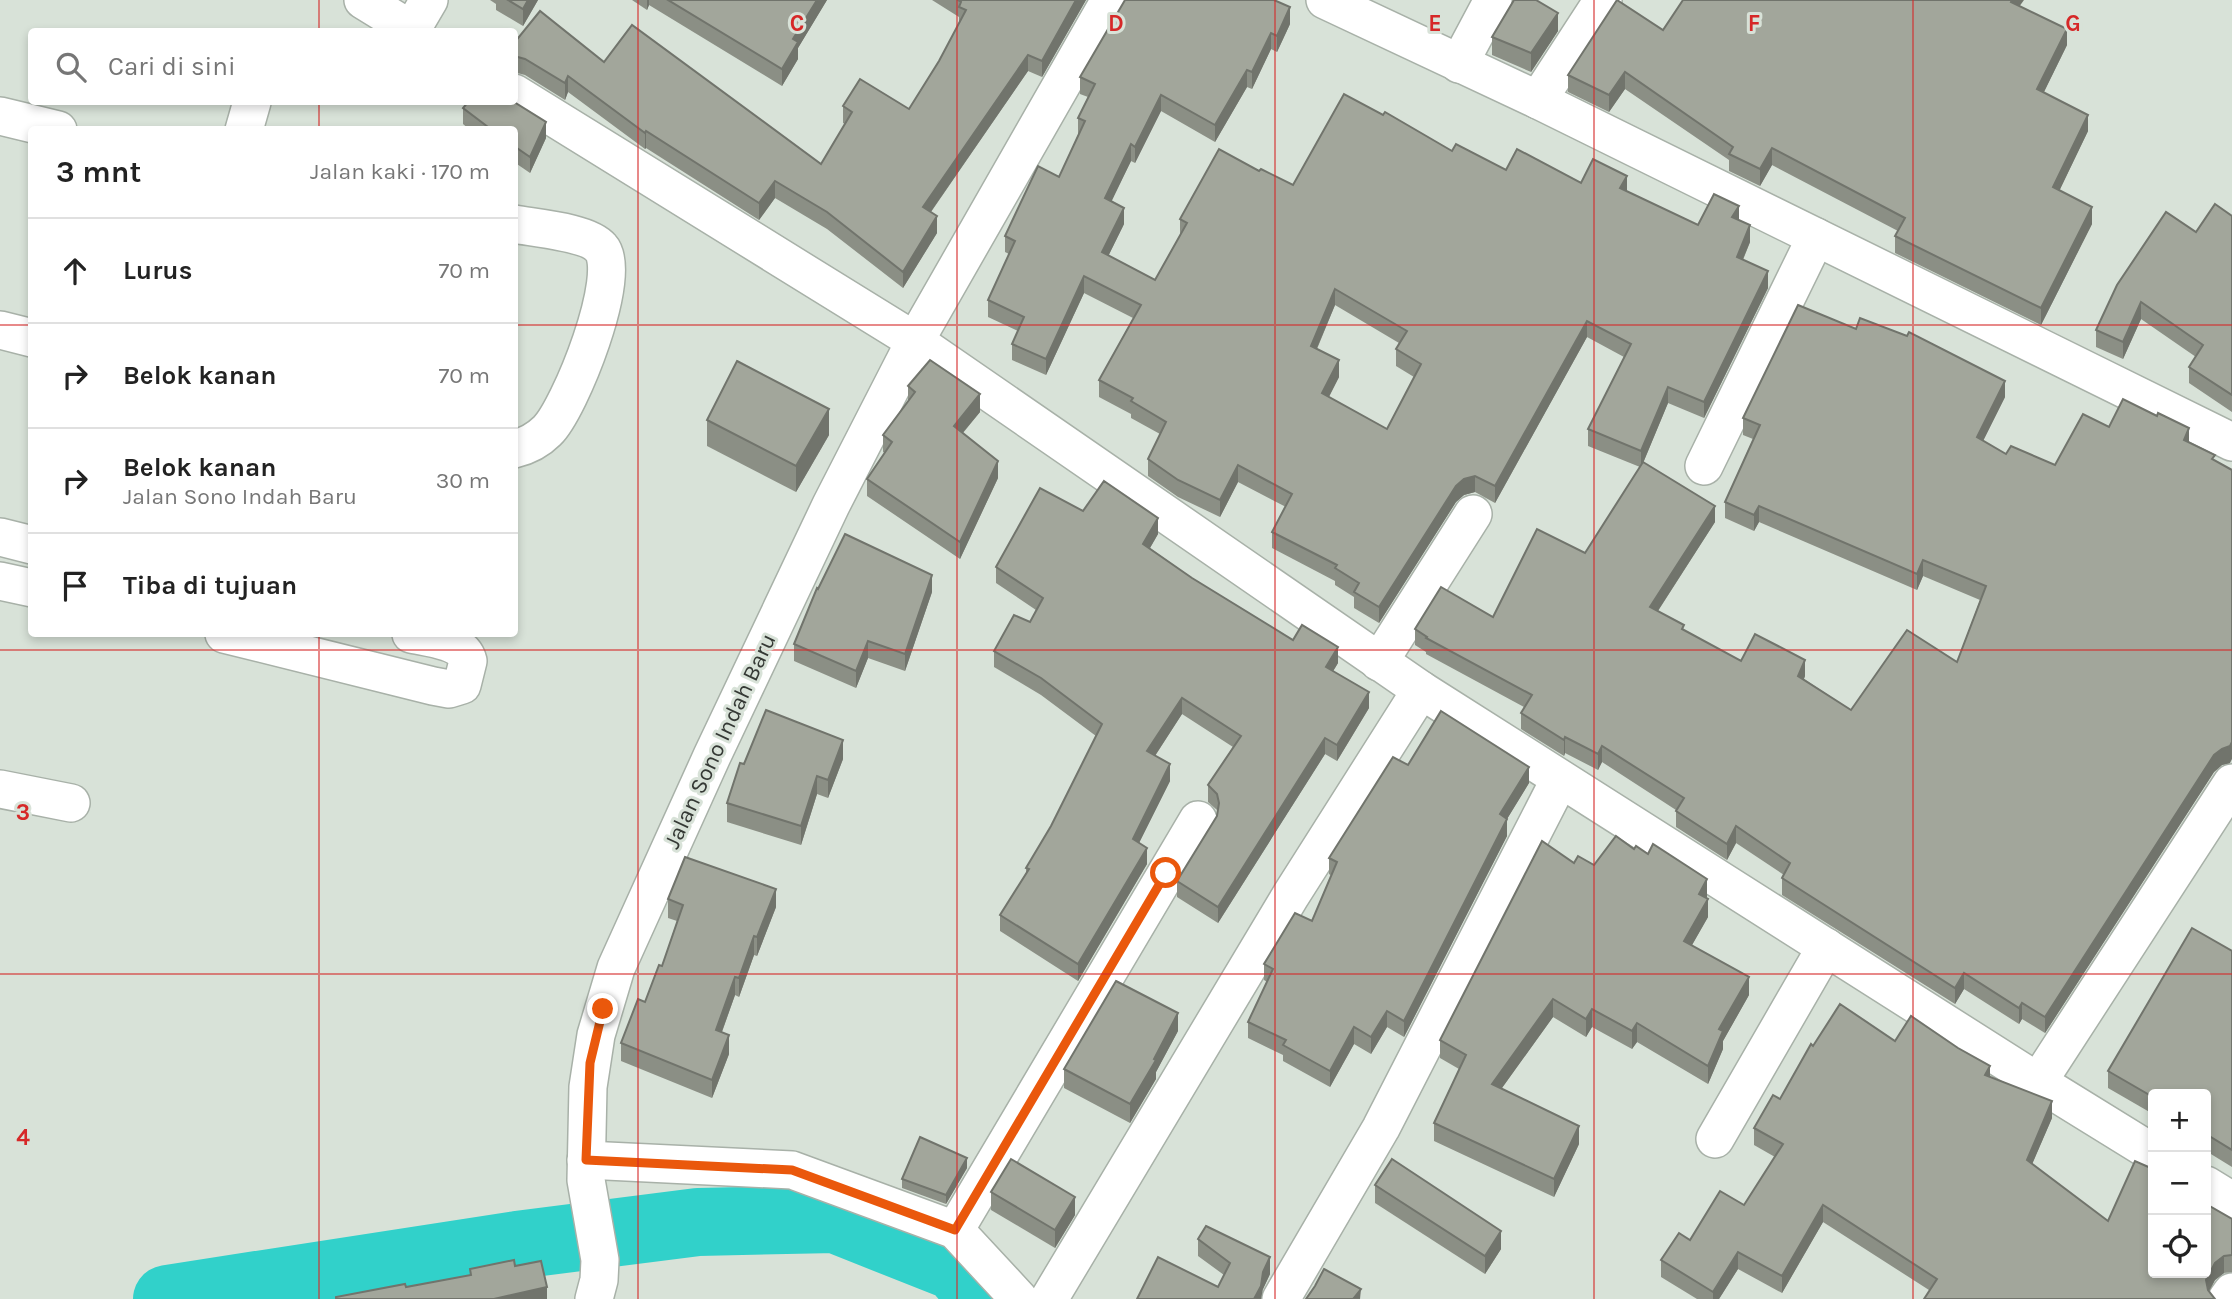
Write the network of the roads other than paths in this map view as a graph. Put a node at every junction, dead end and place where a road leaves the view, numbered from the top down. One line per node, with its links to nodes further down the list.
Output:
1 (363, 0): 6 (street)
2 (1110, 0): 18 (street, Jalan Sono Indah Baru)
3 (1325, 0): 7 (street)
4 (1493, 0): 7 (street)
5 (1602, 0): 9 (street)
6 (418, 20)
7 (1459, 64): 9 (street)
8 (518, 95): 18 (street)
9 (1538, 100): 15 (street)
10 (251, 105): 13 (street)
11 (0, 116): 12 (street)
12 (41, 126)
13 (245, 126)
14 (518, 225): 20 (street)
15 (1816, 237): 19 (street); 21 (street)
16 (0, 330): 17 (street)
17 (28, 337)
18 (915, 341): 29 (street); 40 (street, Jalan Sono Indah Baru)
19 (2232, 442)
20 (518, 448)
21 (1704, 466)
22 (1473, 514): 29 (street)
23 (0, 537): 24 (street)
24 (28, 544)
25 (0, 581): 26 (street)
26 (28, 587)
27 (236, 637): 28 (street)
28 (424, 637)
29 (1379, 662): 30 (street)
30 (1421, 690): 31 (street); 47 (street)
31 (1560, 779): 36 (street); 48 (street)
32 (2232, 783): 37 (street)
33 (0, 789): 34 (street)
34 (71, 803)
35 (1198, 820): 43 (street)
36 (1826, 947): 37 (street); 38 (street)
37 (2038, 1082): 39 (street)
38 (1715, 1139)
39 (2151, 1152)
40 (586, 1170): 43 (street); 45 (street, Jalan Sono Indah Baru)
41 (2211, 1188): 42 (street)
42 (2232, 1201)
43 (955, 1230): 46 (street)
44 (2232, 1292): 49 (street)
45 (594, 1299)
46 (1019, 1299)
47 (1049, 1299)
48 (1282, 1299)
49 (2227, 1299)

